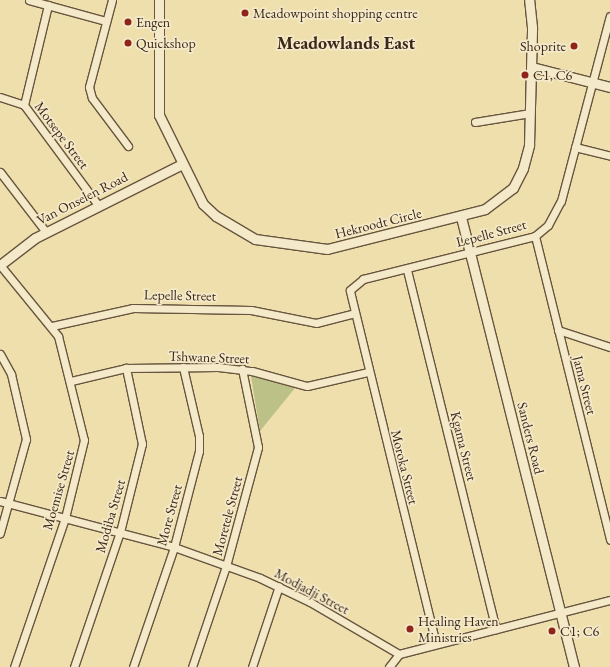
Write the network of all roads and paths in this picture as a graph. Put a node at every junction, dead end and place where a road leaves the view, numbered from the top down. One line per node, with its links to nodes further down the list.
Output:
1 (29, 0): 5 (street)
2 (112, 0): 7 (street)
3 (159, 0): 18 (street, Hekroodt Circle)
4 (529, 0): 8 (street, Hekroodt Circle)
5 (48, 5): 7 (street); 12 (street, Motsepe Street)
6 (610, 18): 9 (street, Lepelle Street)
7 (106, 21): 15 (street)
8 (532, 67): 9 (street); 13 (street, Hekroodt Circle)
9 (592, 83): 10 (street); 16 (street, Lepelle Street)
10 (610, 87)
11 (0, 97): 12 (street)
12 (24, 105): 20 (street, Motsepe Street)
13 (530, 113): 14 (street); 21 (street, Hekroodt Circle)
14 (475, 122)
15 (128, 146)
16 (575, 147): 17 (street); 23 (street, Lepelle Street)
17 (610, 156)
18 (182, 164): 20 (street, Van Onselen Road); 21 (street, Hekroodt Circle)
19 (0, 172): 22 (street)
20 (98, 205): 22 (street, Van Onselen Road)
21 (461, 217): 24 (street, Sanders Road)
22 (46, 232): 25 (street, Van Onselen Road)
23 (535, 236): 24 (street, Lepelle Street); 30 (street, Jama Street)
24 (470, 253): 26 (street, Lepelle Street); 48 (street, Sanders Road)
25 (0, 265): 29 (street, Moemise Street)
26 (407, 270): 27 (street, Lepelle Street); 49 (street, Kgama Street)
27 (350, 296): 28 (street, Moroka Street)
28 (354, 313): 29 (street, Lepelle Street); 36 (street, Moroka Street)
29 (52, 326): 37 (street, Moemise Street)
30 (558, 330): 31 (street); 43 (street, Jama Street)
31 (610, 347)
32 (0, 354): 39 (street)
33 (183, 367): 34 (street, Tshwane Street); 35 (street, Tshwane Street); 44 (street, More Street)
34 (126, 368): 37 (street, Tshwane Street); 41 (street, Modiba Street)
35 (242, 369): 36 (street, Tshwane Street); 45 (street, Moretele Street)
36 (368, 372): 50 (street, Moroka Street)
37 (71, 381): 40 (street, Moemise Street)
38 (0, 501): 39 (street, Modjadji Street)
39 (10, 504): 40 (street, Modjadji Street); 42 (street)
40 (65, 518): 41 (street, Modjadji Street); 52 (street, Moemise Street)
41 (120, 532): 44 (street, Modjadji Street); 53 (street, Modiba Street)
42 (0, 533)
43 (610, 540)
44 (174, 547): 45 (street, Modjadji Street); 54 (street, More Street)
45 (226, 566): 46 (street, Modjadji Street); 55 (street, Moretele Street)
46 (279, 586): 51 (street, Modjadji Street); 56 (street)
47 (610, 600): 48 (street)
48 (560, 613): 49 (street); 58 (street, Sanders Road)
49 (496, 629): 50 (street)
50 (436, 644): 51 (street)
51 (399, 654): 57 (street)
52 (14, 667)
53 (74, 667)
54 (133, 667)
55 (192, 667)
56 (252, 667)
57 (389, 667)
58 (574, 667)

